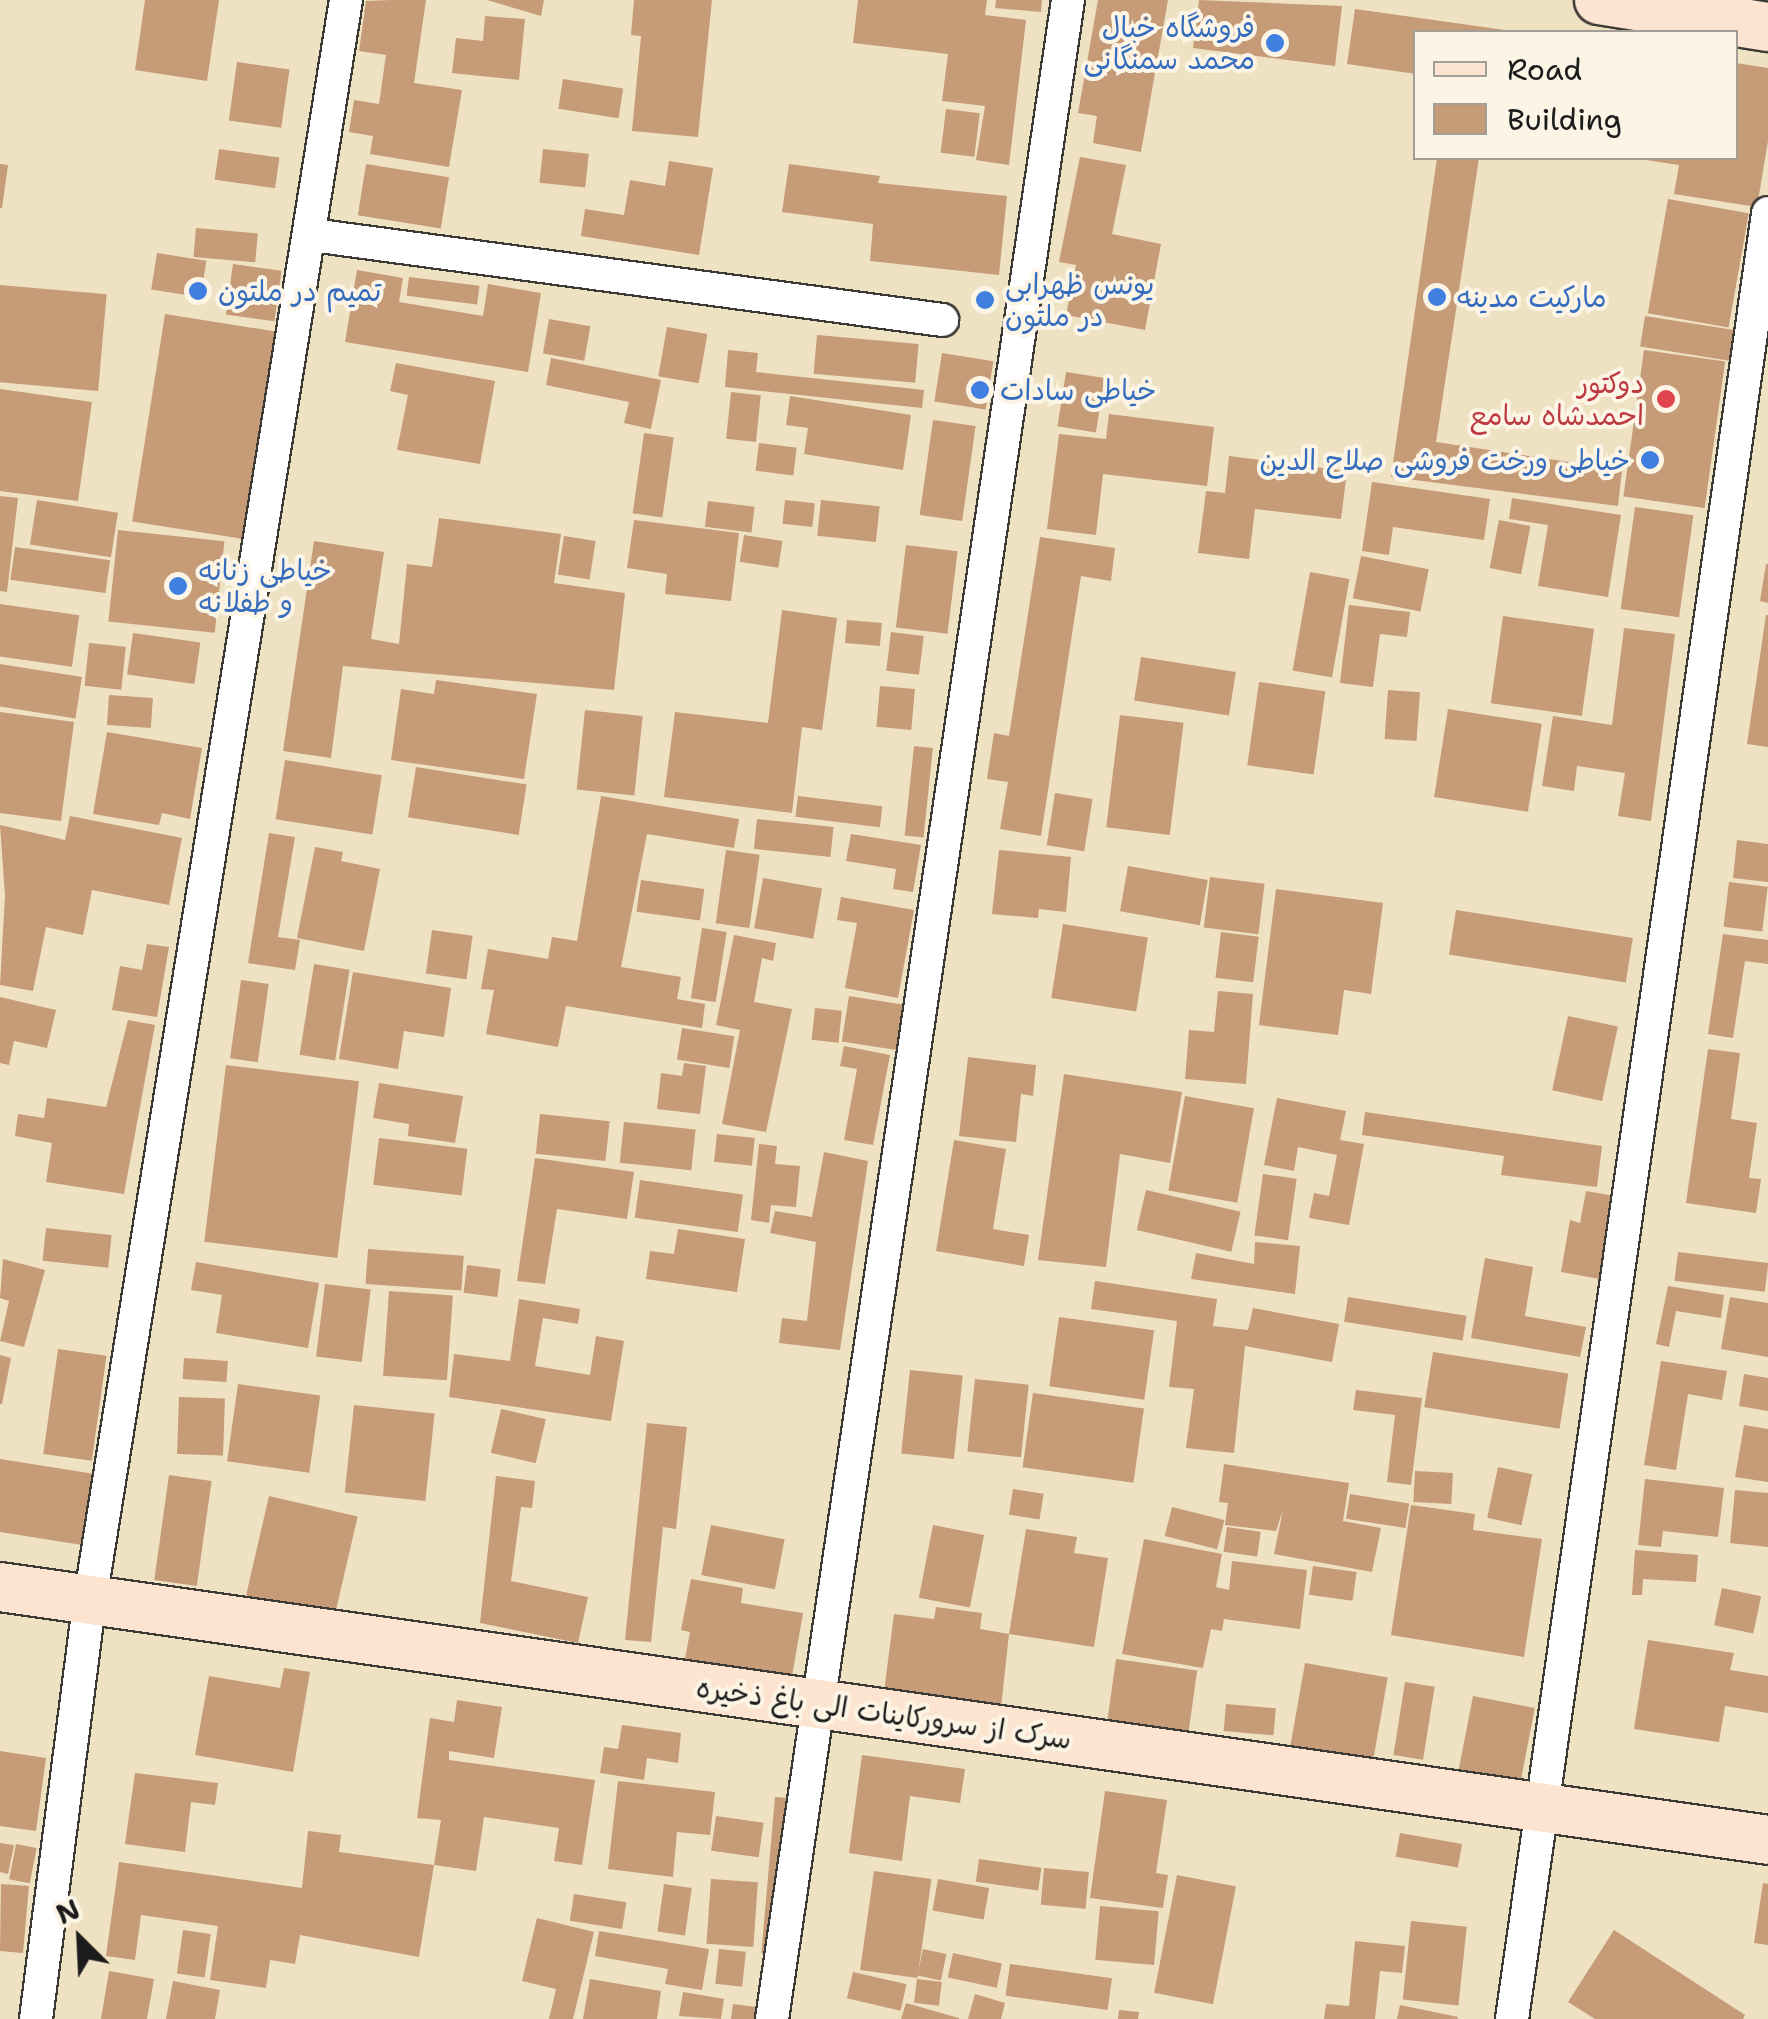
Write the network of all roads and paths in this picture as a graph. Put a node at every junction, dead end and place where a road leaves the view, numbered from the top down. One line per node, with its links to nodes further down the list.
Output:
1 (346, 0): 6 (street)
2 (1068, 0): 10 (street)
3 (1599, 0): 4 (street)
4 (1768, 27)
5 (1768, 212): 11 (street)
6 (312, 235): 7 (street); 9 (street)
7 (942, 320)
8 (0, 1587): 9 (street, سرک از سرورکاینات الی باغ ذخیره)
9 (90, 1600): 10 (street, سرک از سرورکاینات الی باغ ذخیره); 13 (street)
10 (822, 1704): 11 (street, سرک از سرورکاینات الی باغ ذخیره); 14 (street)
11 (1538, 1807): 12 (street, سرک از سرورکاینات الی باغ ذخیره); 15 (street)
12 (1768, 1840)
13 (36, 2019)
14 (772, 2019)
15 (1512, 2019)

